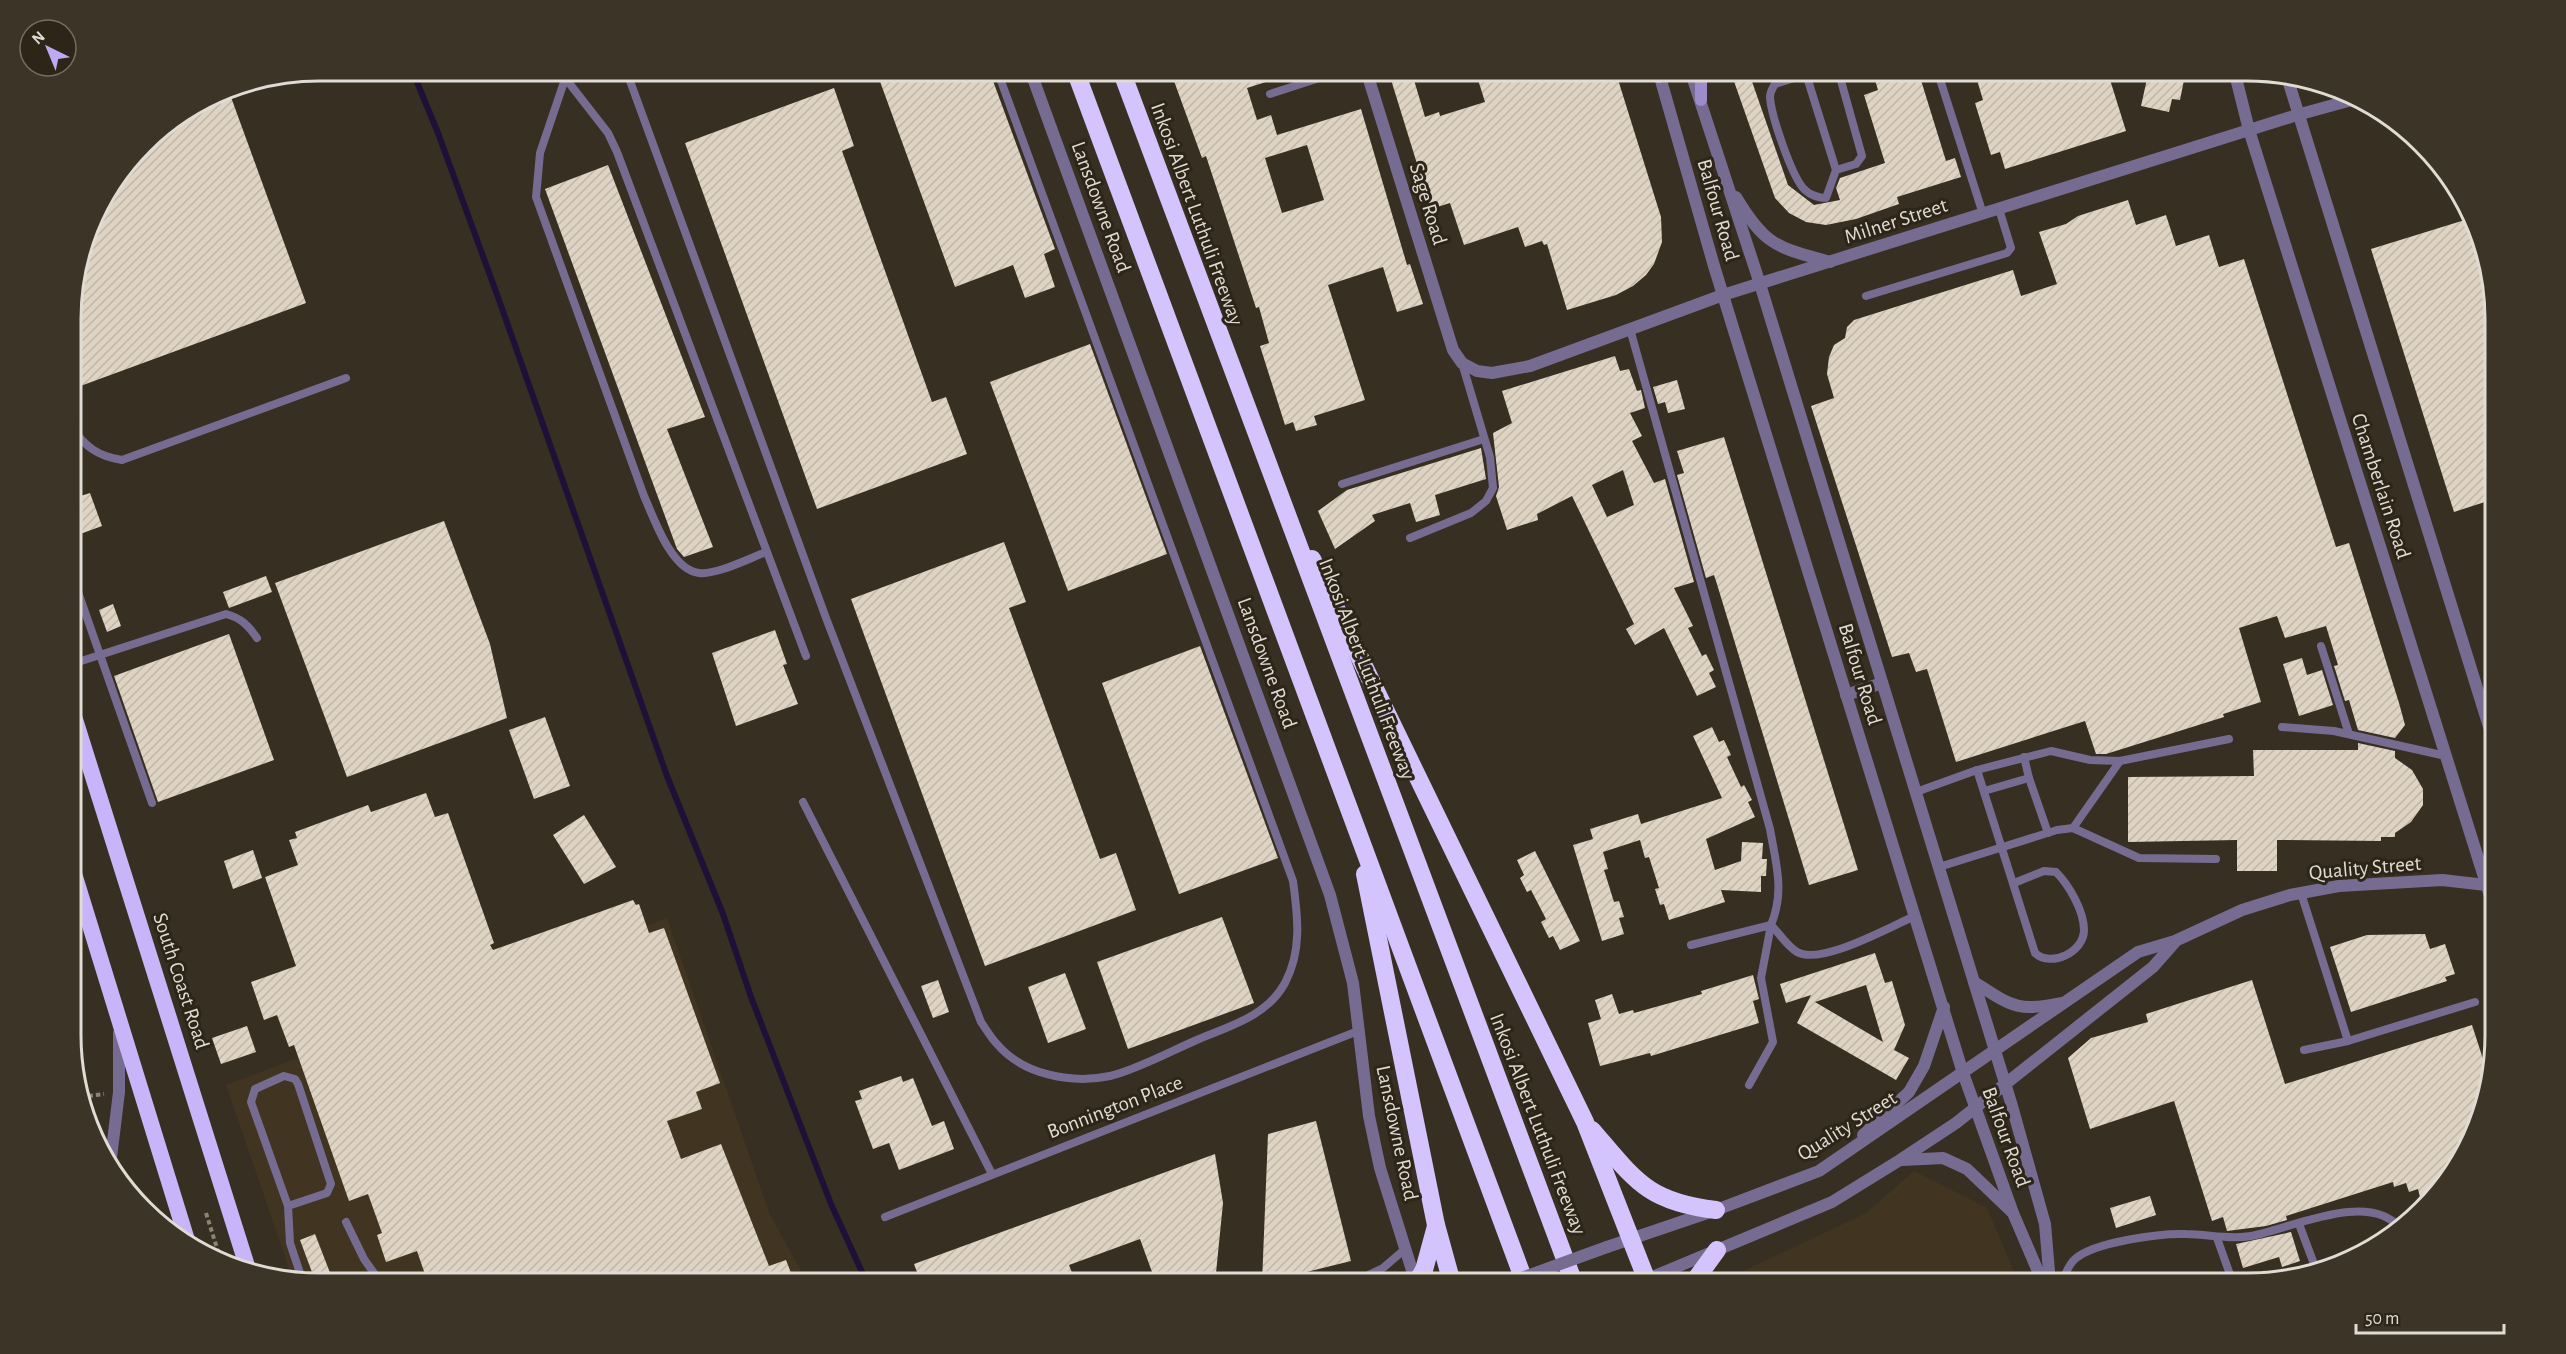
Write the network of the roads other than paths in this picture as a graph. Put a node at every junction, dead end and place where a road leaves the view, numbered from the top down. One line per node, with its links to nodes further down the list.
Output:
1 (565, 81): 40 (lane)
2 (566, 81): 40 (lane)
3 (630, 81): 4 (lane)
4 (1001, 81)
5 (1034, 81): 83 (street, Lansdowne Road)
6 (1080, 81): 63 (highway)
7 (1125, 81): 37 (highway, Inkosi Albert Luthuli Freeway)
8 (1310, 81): 19 (lane)
9 (1369, 81): 33 (street, Sage Road)
10 (1660, 81): 30 (street, Balfour Road)
11 (1694, 81): 20 (street, Balfour Road)
12 (1701, 81): 20 (main road)
13 (1784, 81): 24 (lane)
14 (1808, 81): 24 (lane)
15 (1841, 81): 24 (lane)
16 (1941, 81): 27 (lane)
17 (2237, 81): 23 (street, Chamberlain Road)
18 (2289, 85): 22 (street, Chamberlain Road)
19 (1270, 94)
20 (1701, 100): 25 (street, Balfour Road)
21 (2344, 102): 22 (street, Milner Street)
22 (2296, 115): 23 (street, Milner Street); 49 (street, Chamberlain Road)
23 (2249, 130): 26 (street, Milner Street); 54 (street, Chamberlain Road)
24 (1836, 170)
25 (1723, 176): 28 (street); 29 (street, Balfour Road)
26 (2000, 209): 27 (street, Milner Street); 31 (lane)
27 (1983, 214): 28 (street, Milner Street)
28 (1830, 262): 29 (street, Milner Street)
29 (1760, 284): 30 (street, Milner Street); 47 (street, Balfour Road)
30 (1723, 295): 32 (street, Milner Street); 48 (street, Balfour Road)
31 (1866, 296)
32 (1630, 329): 33 (street, Milner Street); 75 (lane)
33 (1462, 363): 36 (lane)
34 (346, 378): 35 (lane)
35 (81, 438)
36 (1484, 439): 38 (lane); 39 (lane)
37 (1267, 467): 91 (highway); 119 (highway, Inkosi Albert Luthuli Freeway)
38 (1342, 484)
39 (1410, 538)
40 (766, 552): 45 (lane)
41 (81, 598): 44 (lane)
42 (257, 638): 44 (lane)
43 (2321, 646): 51 (lane)
44 (102, 655): 46 (lane); 62 (lane)
45 (806, 657)
46 (81, 661)
47 (1882, 683): 48 (street); 60 (street, Balfour Road)
48 (1846, 695): 74 (street, Balfour Road)
49 (2485, 714)
50 (2282, 726): 51 (lane)
51 (2349, 734): 54 (lane)
52 (81, 739): 109 (highway, South Coast Road)
53 (2229, 739): 56 (lane)
54 (2446, 756): 68 (street, Chamberlain Road)
55 (2024, 757): 56 (lane); 57 (lane); 58 (lane)
56 (2120, 760): 64 (lane)
57 (1977, 770): 59 (lane); 60 (lane)
58 (2029, 778): 59 (lane); 65 (lane)
59 (1984, 791): 66 (lane)
60 (1916, 792): 69 (street, Balfour Road)
61 (803, 802): 95 (lane)
62 (152, 803)
63 (1356, 825): 103 (highway); 117 (highway)
64 (2073, 828): 65 (lane); 67 (lane)
65 (2048, 833): 66 (lane)
66 (2003, 847): 69 (lane); 70 (lane)
67 (2216, 860)
68 (2485, 866)
69 (1939, 867): 78 (street, Balfour Road)
70 (2014, 883): 70 (lane)
71 (2485, 885): 72 (street, Quality Street)
72 (2301, 893): 76 (street, Quality Street); 84 (lane)
73 (81, 896): 82 (highway)
74 (1915, 916): 75 (lane); 81 (street, Balfour Road)
75 (1771, 925): 77 (lane); 89 (lane)
76 (2175, 941): 79 (street, Quality Street); 88 (street, Quality Street)
77 (1691, 945)
78 (1974, 982): 79 (street); 86 (street, Balfour Road)
79 (2067, 1002): 86 (street, Quality Street)
80 (2475, 1002): 84 (lane)
81 (1944, 1007): 87 (street, Balfour Road); 94 (street)
82 (119, 1017): 92 (street); 104 (highway)
83 (1358, 1031): 95 (lane, Bonnington Place); 107 (street, Lansdowne Road)
84 (2348, 1041): 85 (lane)
85 (2304, 1050)
86 (1995, 1051): 87 (street, Quality Street); 88 (street, Balfour Road)
87 (1963, 1073): 90 (street, Balfour Road); 94 (street, Quality Street)
88 (2006, 1084): 90 (street, Quality Street); 124 (street, Balfour Road)
89 (1749, 1085)
90 (1975, 1108): 93 (street, Quality Street); 98 (street, Balfour Road)
91 (1585, 1122): 97 (highway); 105 (highway)
92 (112, 1152)
93 (1900, 1160): 98 (street); 108 (street, Quality Street)
94 (1837, 1161): 97 (street, Quality Street)
95 (992, 1174): 99 (lane, Bonnington Place)
96 (288, 1206): 96 (lane); 111 (lane)
97 (1716, 1210): 105 (street, Quality Street)
98 (2013, 1213): 123 (street, Balfour Road)
99 (885, 1217)
100 (346, 1222): 112 (lane)
101 (2393, 1223): 102 (lane)
102 (2299, 1224): 106 (lane); 110 (lane)
103 (1436, 1225): 115 (highway); 116 (highway)
104 (184, 1231)
105 (1632, 1238): 118 (street, Quality Street, bridge); 120 (highway)
106 (2217, 1238): 125 (lane); 126 (lane)
107 (1404, 1250): 113 (lane); 114 (street, Lansdowne Road)
108 (1717, 1250): 121 (street, Quality Street); 122 (highway)
109 (244, 1260)
110 (2314, 1263)
111 (300, 1272)
112 (374, 1273)
113 (1373, 1273)
114 (1416, 1273)
115 (1421, 1273)
116 (1449, 1273)
117 (1521, 1273)
118 (1536, 1273)
119 (1570, 1273)
120 (1642, 1273)
121 (1665, 1273)
122 (1700, 1273)
123 (2039, 1273)
124 (2049, 1273)
125 (2067, 1273)
126 (2229, 1273)

